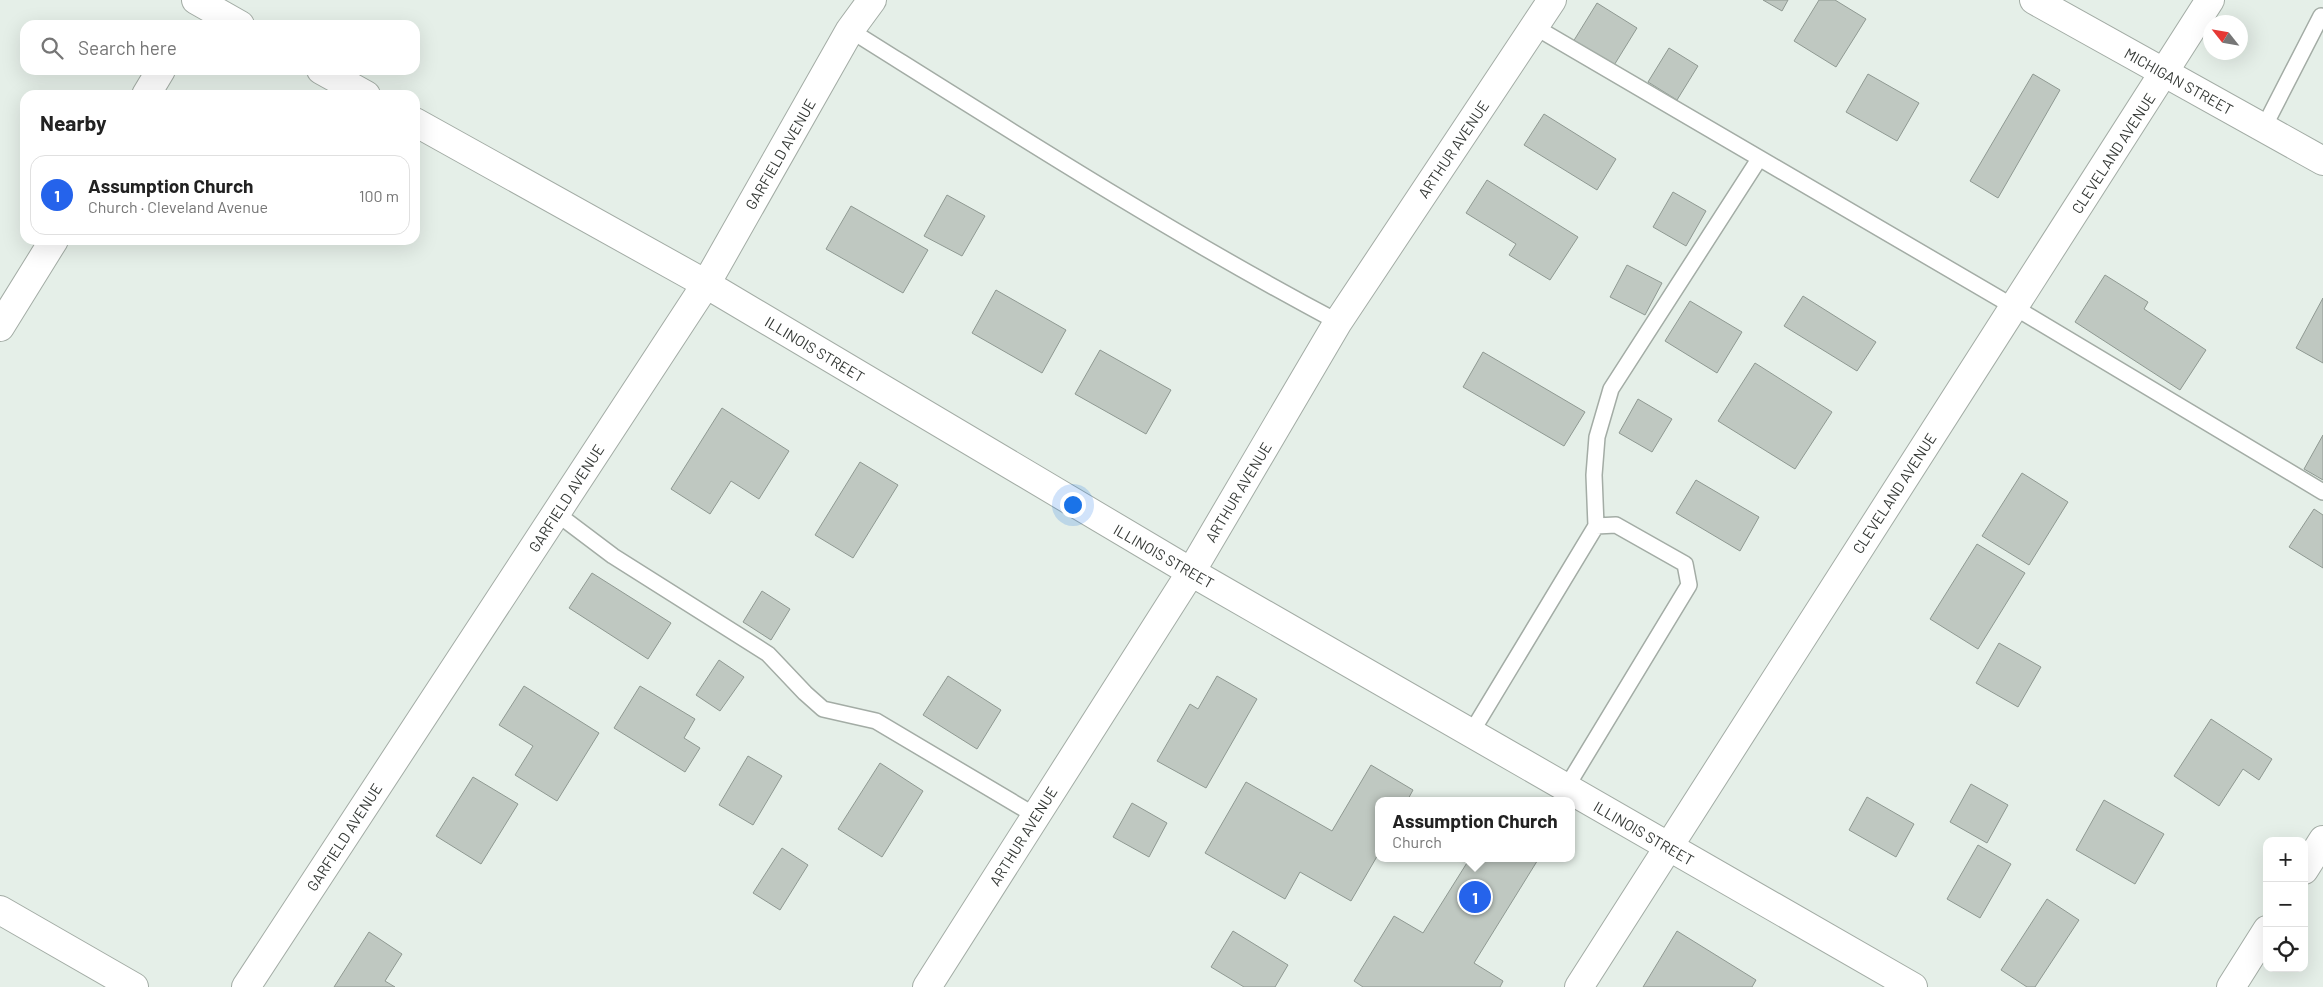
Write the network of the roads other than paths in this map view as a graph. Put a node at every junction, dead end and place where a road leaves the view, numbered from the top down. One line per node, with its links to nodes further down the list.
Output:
1 (872, 0): 9 (street, GARFIELD AVENUE)
2 (1552, 0): 8 (street, ARTHUR AVENUE)
3 (2034, 0): 10 (street, MICHIGAN STREET)
4 (2210, 0): 10 (street, CLEVELAND AVENUE)
5 (205, 8): 7 (street)
6 (2322, 15): 16 (lane)
7 (230, 20)
8 (1535, 27): 17 (lane); 22 (street, ARTHUR AVENUE)
9 (850, 30): 20 (street, GARFIELD AVENUE); 22 (lane)
10 (2164, 74): 16 (street, MICHIGAN STREET); 21 (street, CLEVELAND AVENUE)
11 (158, 75): 13 (street)
12 (330, 75): 14 (street)
13 (149, 90)
14 (357, 90)
15 (420, 125): 20 (street, ILLINOIS STREET)
16 (2264, 127): 18 (street, MICHIGAN STREET)
17 (1759, 159): 21 (lane); 26 (lane)
18 (2323, 161)
19 (51, 245): 23 (street)
20 (706, 284): 25 (street, GARFIELD AVENUE); 27 (street, ILLINOIS STREET)
21 (2014, 308): 24 (lane); 32 (street, CLEVELAND AVENUE)
22 (1338, 322): 27 (street, ARTHUR AVENUE)
23 (0, 327)
24 (2323, 492)
25 (556, 513): 30 (lane); 37 (street, GARFIELD AVENUE)
26 (1596, 526): 28 (lane); 29 (lane)
27 (1190, 572): 28 (street, ILLINOIS STREET); 30 (street, ARTHUR AVENUE)
28 (1471, 733): 29 (street, ILLINOIS STREET)
29 (1566, 788): 32 (street, ILLINOIS STREET)
30 (1036, 816): 38 (street, ARTHUR AVENUE)
31 (2323, 840): 33 (street)
32 (1668, 846): 39 (street, CLEVELAND AVENUE); 40 (street, ILLINOIS STREET)
33 (2308, 864)
34 (0, 910): 36 (street)
35 (2263, 936): 41 (street)
36 (134, 987)
37 (246, 987)
38 (927, 987)
39 (1578, 987)
40 (1913, 987)
41 (2231, 987)

